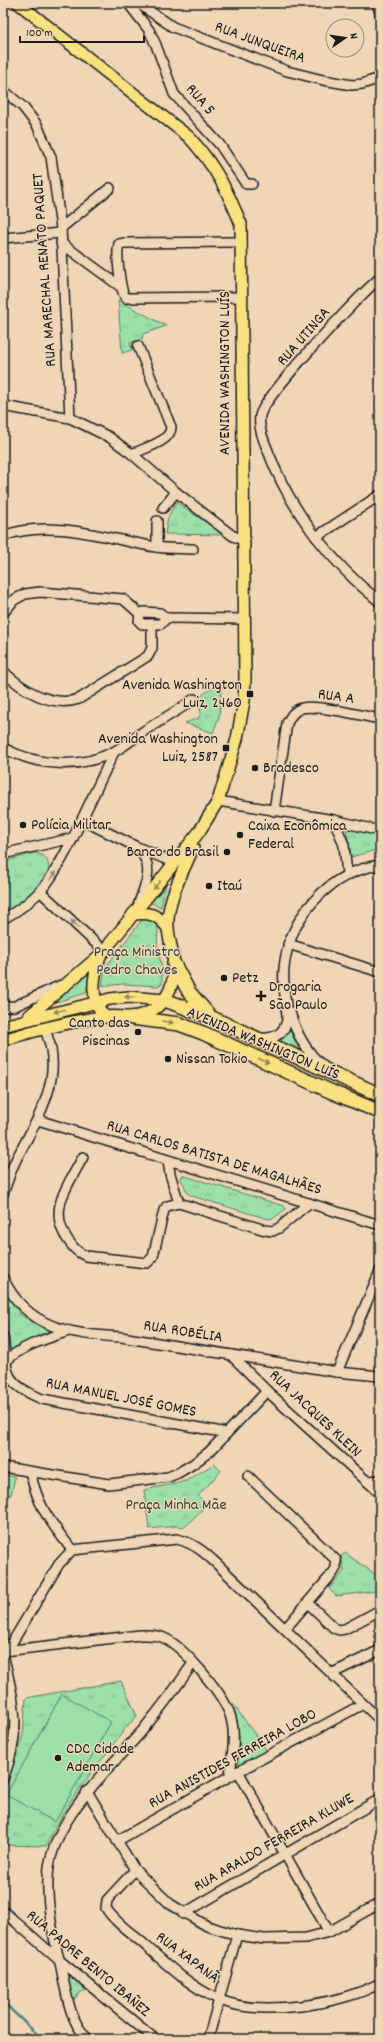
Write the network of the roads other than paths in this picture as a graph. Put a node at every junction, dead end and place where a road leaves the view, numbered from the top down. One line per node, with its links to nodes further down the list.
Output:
1 (18, 3): 27 (main road, AVENIDA WASHINGTON LUÍS)
2 (128, 3): 8 (street, RUA 5)
3 (138, 3): 6 (street, RUA JUNQUEIRA)
4 (377, 3): 5 (street)
5 (380, 13)
6 (380, 78)
7 (3, 90): 10 (street, RUA MARECHAL RENATO PAQUET)
8 (252, 184)
9 (110, 188): 10 (street)
10 (61, 230): 11 (street); 13 (street, RUA MARECHAL RENATO PAQUET)
11 (3, 238)
12 (234, 242): 15 (street)
13 (61, 243): 15 (street); 19 (street, RUA MARECHAL RENATO PAQUET)
14 (380, 278): 26 (street, RUA UTINGA)
15 (121, 286): 16 (street)
16 (237, 297)
17 (138, 346): 20 (street)
18 (3, 406): 19 (street)
19 (70, 418): 20 (street)
20 (132, 454): 21 (street)
21 (176, 492): 23 (street); 27 (street)
22 (380, 495): 26 (street)
23 (163, 508)
24 (157, 521): 28 (street)
25 (3, 536): 28 (street)
26 (316, 536): 30 (street)
27 (243, 540): 34 (main road, AVENIDA WASHINGTON LUÍS)
28 (157, 547): 29 (street)
29 (193, 549)
30 (380, 602)
31 (3, 613): 32 (street)
32 (140, 614): 33 (street); 35 (street)
33 (166, 618): 34 (street); 35 (street)
34 (244, 619): 41 (main road, AVENIDA WASHINGTON LUÍS)
35 (152, 624): 36 (street)
36 (3, 671)
37 (194, 700): 40 (street)
38 (380, 719): 42 (street, RUA A)
39 (5, 751): 40 (street)
40 (114, 752): 43 (street)
41 (218, 801): 42 (street); 46 (main road, AVENIDA WASHINGTON LUÍS)
42 (274, 811): 44 (street)
43 (82, 820): 47 (street); 48 (street)
44 (334, 820): 45 (street); 52 (street)
45 (380, 831)
46 (199, 832): 50 (main road, AVENIDA WASHINGTON LUÍS); 56 (main road, AVENIDA WASHINGTON LUÍS)
47 (73, 838): 49 (street); 53 (street, one-way to 47)
48 (137, 847): 50 (street); 54 (street)
49 (3, 854)
50 (174, 864): 54 (main road, AVENIDA WASHINGTON LUÍS, one-way to 54)
51 (380, 865): 52 (street)
52 (347, 874): 57 (street)
53 (41, 892): 55 (street); 58 (street, one-way to 53)
54 (136, 912): 56 (main road); 58 (main road, AVENIDA WASHINGTON LUÍS)
55 (3, 919)
56 (167, 927): 59 (main road, AVENIDA WASHINGTON LUÍS)
57 (288, 944): 60 (street); 63 (street)
58 (102, 953): 61 (main road); 64 (main road, AVENIDA WASHINGTON LUÍS)
59 (174, 964): 62 (main road, AVENIDA WASHINGTON LUÍS); 67 (highway)
60 (380, 972)
61 (68, 982): 65 (street); 69 (main road)
62 (165, 1000): 64 (main road, one-way to 64); 67 (highway, AVENIDA WASHINGTON LUÍS); 68 (main road)
63 (287, 1001): 72 (street); 74 (street)
64 (95, 1002): 66 (main road); 69 (main road, one-way to 69)
65 (3, 1007)
66 (105, 1017): 68 (main road, AVENIDA WASHINGTON LUÍS); 71 (main road, AVENIDA WASHINGTON LUÍS)
67 (210, 1017): 72 (highway, AVENIDA WASHINGTON LUÍS)
68 (132, 1018): 76 (highway, AVENIDA WASHINGTON LUÍS, one-way to 76)
69 (23, 1020): 70 (main road)
70 (3, 1026)
71 (44, 1028): 73 (main road, AVENIDA WASHINGTON LUÍS); 77 (street)
72 (255, 1038): 74 (highway, AVENIDA WASHINGTON LUÍS)
73 (3, 1040)
74 (334, 1075): 75 (highway, AVENIDA WASHINGTON LUÍS)
75 (380, 1096)
76 (380, 1112)
77 (38, 1120): 79 (street, RUA CARLOS BATISTA DE MAGALHÃES); 80 (street)
78 (83, 1157): 81 (street)
79 (168, 1161): 81 (street); 82 (street, RUA CARLOS BATISTA DE MAGALHÃES)
80 (3, 1194)
81 (179, 1203): 82 (street)
82 (309, 1203): 83 (street, RUA CARLOS BATISTA DE MAGALHÃES)
83 (380, 1225)
84 (380, 1271): 90 (street)
85 (3, 1278): 86 (street, RUA ROBÉLIA)
86 (71, 1331): 88 (street, RUA ROBÉLIA); 89 (street)
87 (3, 1337): 89 (street, RUA MANUEL JOSÉ GOMES)
88 (232, 1355): 90 (street, RUA ROBÉLIA); 92 (street, RUA JACQUES KLEIN)
89 (5, 1362): 93 (street, RUA MANUEL JOSÉ GOMES)
90 (337, 1372): 91 (street, RUA ROBÉLIA)
91 (380, 1376)
92 (267, 1391): 93 (street); 98 (street, RUA JACQUES KLEIN)
93 (227, 1433): 95 (street)
94 (3, 1467): 95 (street)
95 (30, 1472): 100 (street)
96 (248, 1476): 101 (street)
97 (380, 1480): 98 (street)
98 (367, 1481): 99 (street, RUA JACQUES KLEIN)
99 (380, 1493)
100 (72, 1550): 103 (street); 105 (street)
101 (308, 1603): 102 (street); 103 (street)
102 (380, 1610)
103 (286, 1628): 107 (street)
104 (380, 1650): 107 (street)
105 (4, 1652): 106 (street); 111 (street)
106 (194, 1663): 110 (street); 112 (street)
107 (333, 1673): 108 (street)
108 (363, 1704): 109 (street); 110 (street, RUA ANISTIDES FERREIRA LOBO)
109 (380, 1720)
110 (234, 1774): 114 (street, RUA ANISTIDES FERREIRA LOBO); 115 (street)
111 (3, 1779)
112 (87, 1791): 114 (street); 122 (street)
113 (380, 1799): 115 (street, RUA ARALDO FERREIRA KLUWE)
114 (117, 1841): 116 (street)
115 (285, 1855): 119 (street, RUA ARALDO FERREIRA KLUWE); 120 (street)
116 (135, 1870): 119 (street); 124 (street, RUA XAPANÃ)
117 (380, 1903): 120 (street)
118 (3, 1911): 122 (street, RUA PADRE BENTO IBAÑEZ)
119 (183, 1914): 121 (street)
120 (329, 1932): 121 (street)
121 (238, 1935): 124 (street)
122 (59, 1960): 125 (street); 126 (street, RUA PADRE BENTO IBAÑEZ)
123 (380, 1983): 124 (street, RUA XAPANÃ)
124 (220, 2000): 127 (street)
125 (88, 2039)
126 (155, 2039)
127 (208, 2039)

